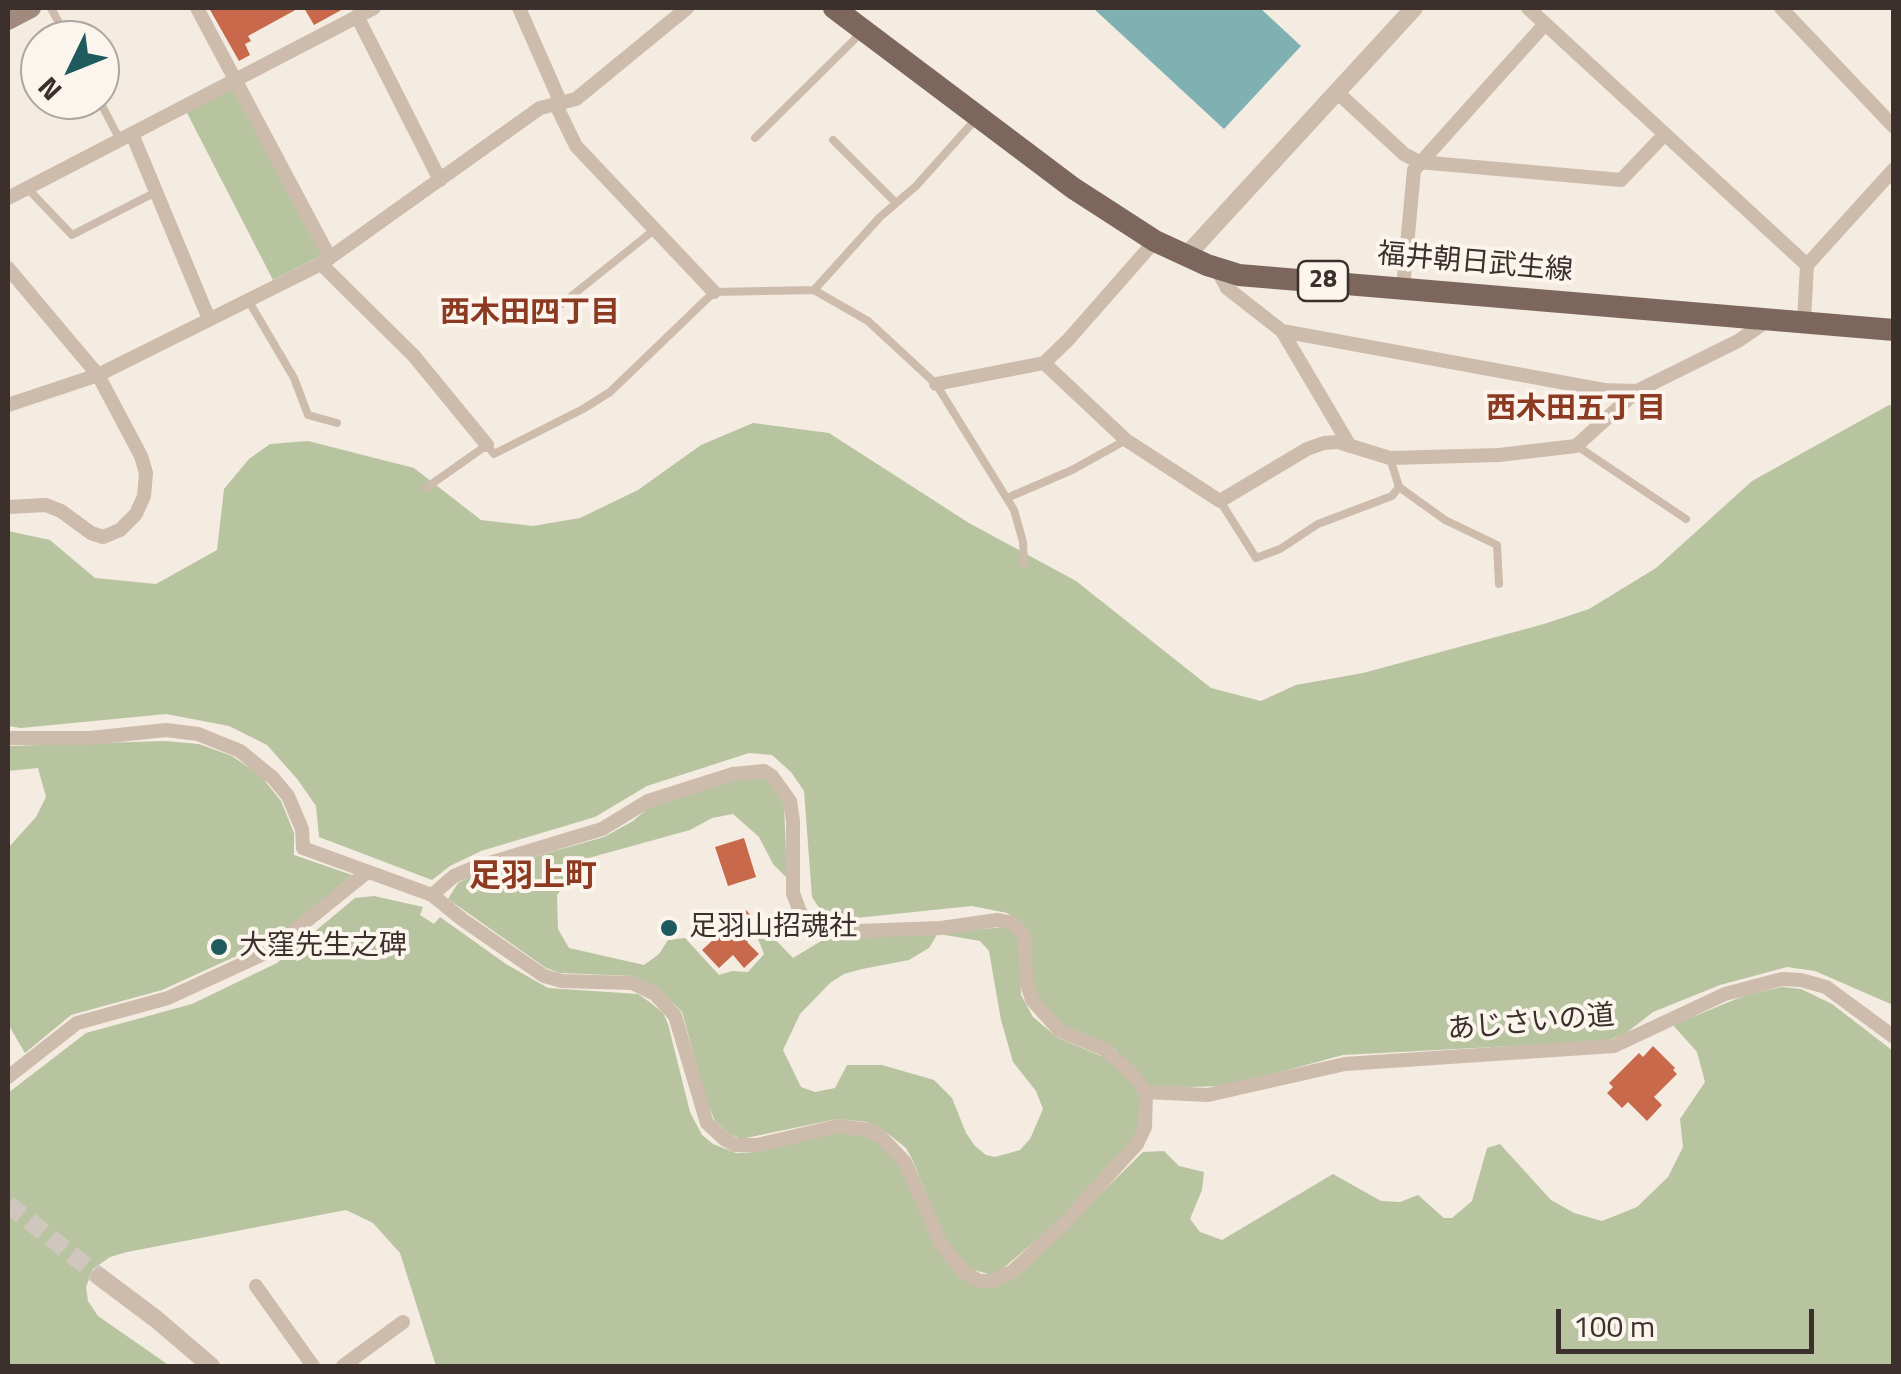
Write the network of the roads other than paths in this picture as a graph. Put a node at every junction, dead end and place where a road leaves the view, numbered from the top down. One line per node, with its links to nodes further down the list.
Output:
1 (31, 8): 12 (main road)
2 (196, 8): 15 (street)
3 (374, 8): 10 (street)
4 (519, 8): 17 (street)
5 (687, 8): 17 (street)
6 (1414, 8): 16 (street)
7 (1528, 8): 14 (street)
8 (1782, 8): 13 (street)
9 (1804, 8): 13 (street)
10 (357, 16): 15 (street); 27 (street)
11 (850, 16): 18 (main road, 福井朝日武生線 / 28); 23 (lane)
12 (8, 20)
13 (1793, 20): 20 (street)
14 (1545, 24): 21 (street); 25 (street)
15 (236, 80): 22 (street); 35 (street)
16 (1336, 92): 25 (street); 34 (street)
17 (558, 102): 27 (street); 32 (street)
18 (978, 117): 31 (lane); 33 (main road, 福井朝日武生線 / 28)
19 (114, 120): 22 (lane)
20 (1894, 128)
21 (1665, 134): 25 (street); 36 (street)
22 (126, 137): 28 (street); 29 (street)
23 (755, 138)
24 (833, 140): 31 (lane)
25 (1419, 162): 39 (street)
26 (1894, 169): 36 (street)
27 (440, 180): 35 (street)
28 (27, 188): 29 (lane); 30 (street)
29 (156, 192): 45 (street)
30 (8, 198)
31 (896, 203): 40 (lane)
32 (654, 230): 41 (street); 43 (lane)
33 (1155, 241): 34 (main road, 福井朝日武生線 / 28); 49 (street)
34 (1186, 256): 37 (main road, 福井朝日武生線 / 28)
35 (325, 261): 42 (street); 56 (street)
36 (1807, 265): 46 (street)
37 (1217, 268): 39 (main road, 福井朝日武生線 / 28); 48 (street)
38 (10, 274): 50 (street)
39 (1403, 288): 44 (main road, 福井朝日武生線 / 28)
40 (814, 290): 41 (lane); 51 (lane)
41 (714, 292): 56 (lane)
42 (248, 300): 45 (street); 54 (lane)
43 (544, 318)
44 (1771, 318): 46 (main road, 福井朝日武生線 / 28); 52 (street)
45 (209, 319): 50 (street)
46 (1804, 321): 47 (main road, 福井朝日武生線 / 28)
47 (1894, 330)
48 (1282, 331): 52 (street); 57 (street)
49 (1044, 362): 51 (street); 55 (street)
50 (98, 374): 53 (street); 64 (street)
51 (936, 384): 62 (lane)
52 (1637, 391): 58 (street)
53 (8, 405)
54 (337, 423)
55 (1126, 440): 62 (lane); 63 (street)
56 (487, 445): 61 (lane)
57 (1350, 446): 59 (street); 63 (street)
58 (1576, 446): 59 (street); 65 (lane)
59 (1390, 458): 60 (lane)
60 (1399, 487): 63 (lane); 67 (lane)
61 (426, 488)
62 (1007, 498): 66 (lane)
63 (1220, 501)
64 (8, 507)
65 (1686, 519)
66 (1024, 564)
67 (1499, 584)
68 (8, 738): 69 (street)
69 (366, 873): 70 (street); 72 (street)
70 (432, 895): 73 (street); 73 (street)
71 (1894, 1037): 73 (street, あじさいの道)
72 (8, 1078)
73 (1146, 1092)
74 (100, 1277): 77 (street)
75 (256, 1286): 78 (street)
76 (403, 1322): 79 (street)
77 (211, 1366)
78 (313, 1366)
79 (344, 1366)

